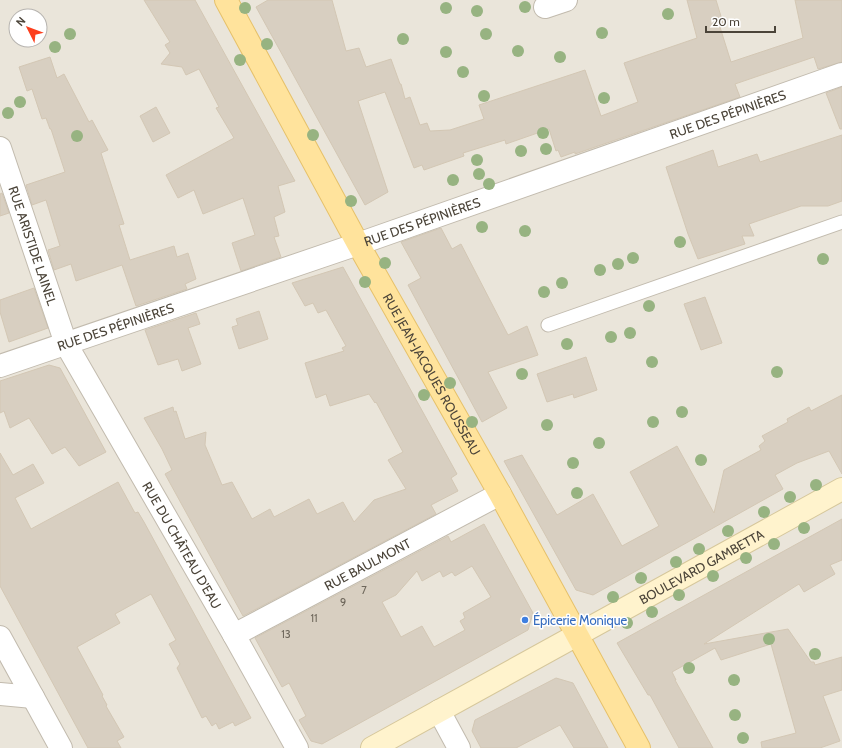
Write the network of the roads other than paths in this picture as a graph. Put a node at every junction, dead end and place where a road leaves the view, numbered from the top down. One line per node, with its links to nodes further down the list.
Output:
1 (226, 0): 7 (main road, RUE JEAN-JACQUES ROUSSEAU)
2 (566, 0): 3 (street)
3 (545, 7)
4 (842, 74): 7 (street, RUE DES PÉPINIÈRES)
5 (0, 148): 9 (street, RUE ARISTIDE LAINEL)
6 (842, 222): 8 (lane)
7 (358, 244): 9 (street, RUE DES PÉPINIÈRES); 12 (main road, RUE JEAN-JACQUES ROUSSEAU)
8 (548, 325)
9 (66, 344): 10 (street, RUE DES PÉPINIÈRES); 13 (street, RUE DU CHÂTEAU D'EAU)
10 (0, 366)
11 (842, 489): 14 (street, BOULEVARD GAMBETTA)
12 (500, 494): 13 (street, RUE BAULMONT); 14 (main road, RUE JEAN-JACQUES ROUSSEAU)
13 (234, 635): 20 (street, RUE DU CHÂTEAU D'EAU)
14 (578, 635): 18 (street, BOULEVARD GAMBETTA); 23 (main road, RUE JEAN-JACQUES ROUSSEAU)
15 (0, 637): 17 (street)
16 (0, 694): 17 (street)
17 (33, 697): 19 (street)
18 (439, 711): 21 (street, BOULEVARD GAMBETTA); 22 (street)
19 (61, 748)
20 (297, 748)
21 (372, 748)
22 (459, 748)
23 (639, 748)

